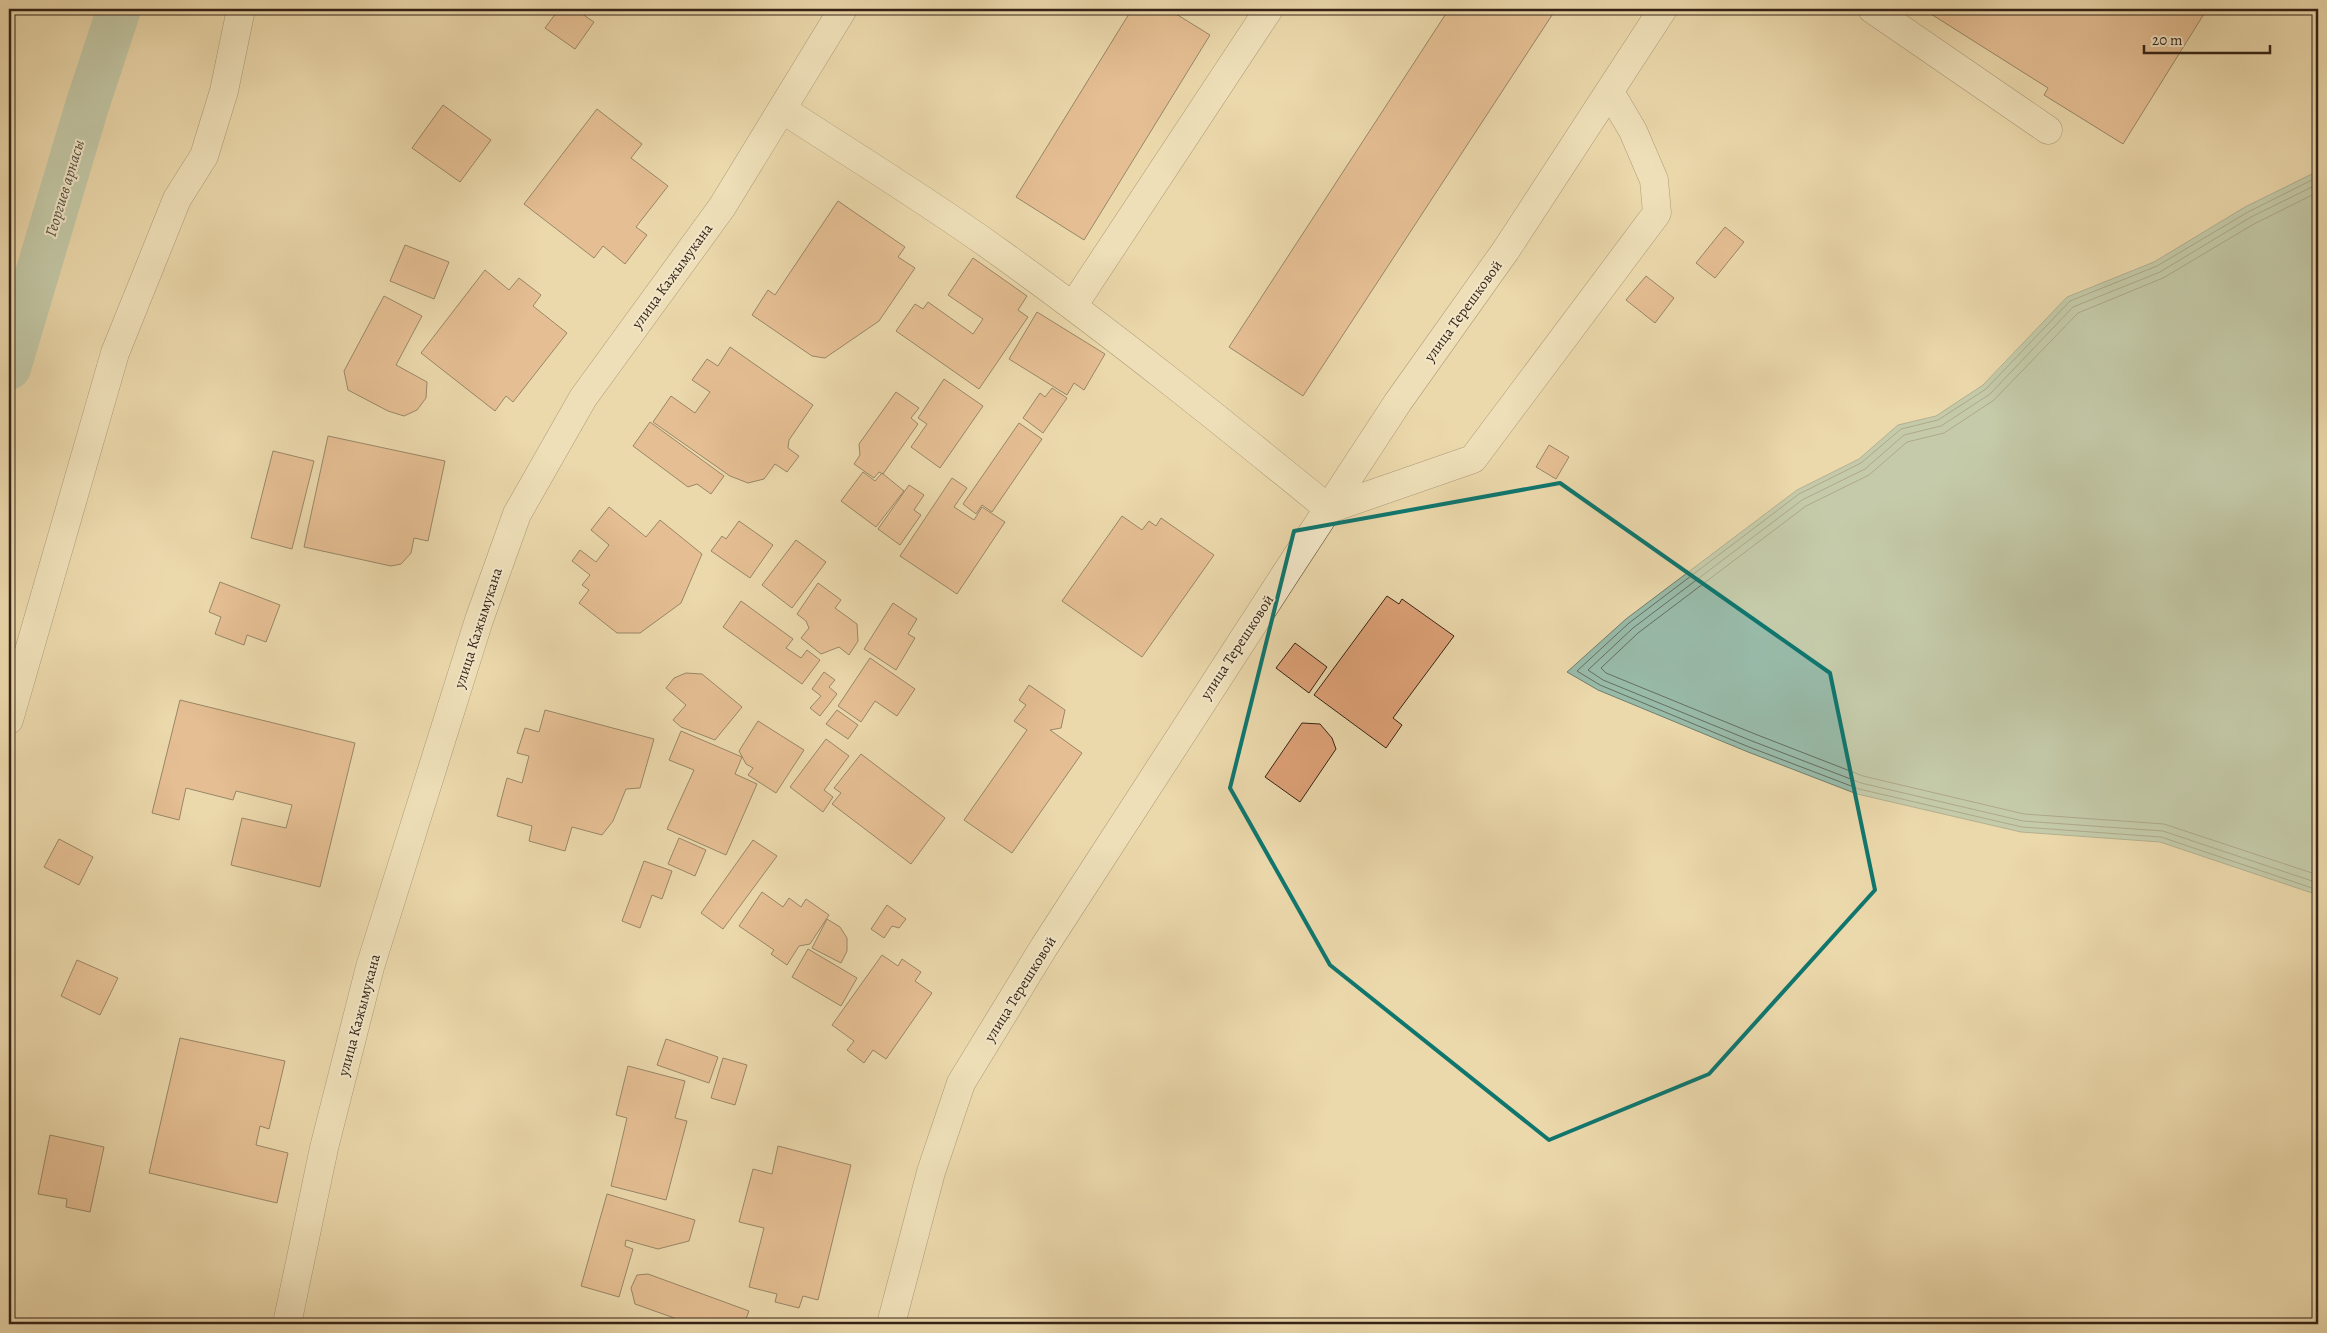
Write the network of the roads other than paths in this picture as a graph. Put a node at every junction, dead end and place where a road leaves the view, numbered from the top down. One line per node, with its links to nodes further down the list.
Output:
1 (241, 9): 11 (street)
2 (843, 9): 7 (street, улица Кажымукана)
3 (1269, 9): 9 (street)
4 (1663, 9): 6 (street, улица Терешковой)
5 (1872, 9): 8 (street)
6 (1610, 92): 10 (street, улица Терешковой); 10 (street)
7 (782, 109): 9 (street); 12 (street, улица Кажымукана)
8 (2048, 130)
9 (1073, 306): 10 (street)
10 (1329, 509): 13 (street, улица Терешковой)
11 (9, 720)
12 (287, 1324)
13 (891, 1324)

